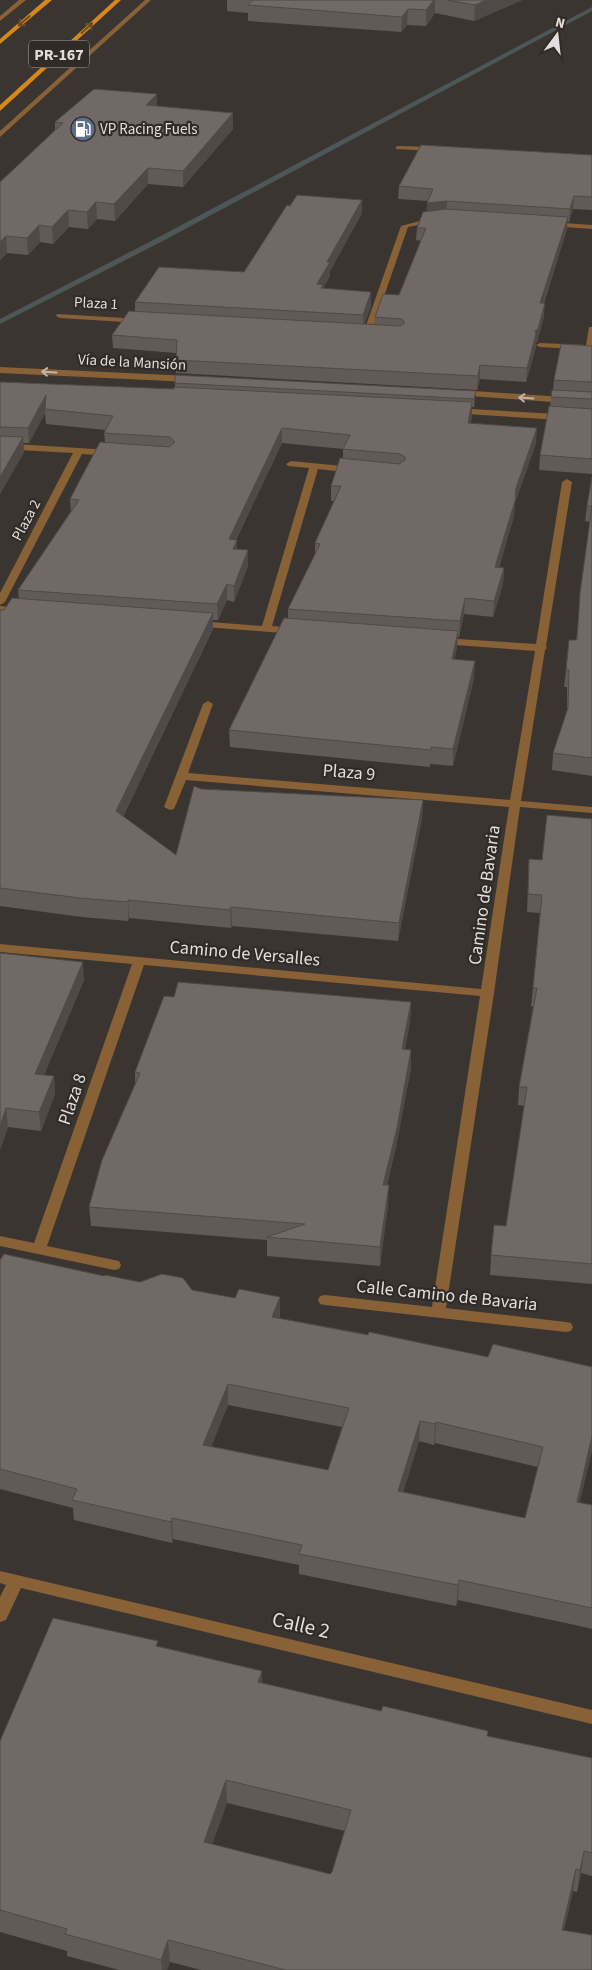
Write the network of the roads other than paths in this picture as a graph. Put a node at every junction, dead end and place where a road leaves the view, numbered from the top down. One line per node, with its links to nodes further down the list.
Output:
1 (23, 0): 5 (street)
2 (49, 0): 6 (main road, PR-167, one-way to 6)
3 (118, 0): 7 (main road, PR-167, one-way to 3)
4 (148, 0): 8 (street)
5 (0, 19)
6 (0, 42)
7 (0, 109)
8 (0, 135)
9 (398, 148): 10 (street)
10 (440, 150)
11 (446, 218): 17 (street)
12 (543, 224): 13 (street)
13 (592, 227)
14 (60, 316): 15 (street, Plaza 1)
15 (149, 321)
16 (592, 329): 19 (street)
17 (357, 334)
18 (540, 345): 19 (street)
19 (591, 348)
20 (0, 370): 21 (street, Vía de la Mansión, one-way to 20)
21 (196, 379)
22 (455, 393): 23 (street, one-way to 22)
23 (592, 402)
24 (445, 410): 25 (street)
25 (592, 419)
26 (0, 446): 27 (street)
27 (79, 451): 28 (street); 33 (street, Plaza 2)
28 (116, 454)
29 (291, 464): 30 (street)
30 (314, 466): 31 (street); 37 (street)
31 (361, 470)
32 (568, 482): 40 (street, Camino de Bavaria)
33 (0, 602)
34 (0, 609): 35 (street)
35 (29, 612)
36 (186, 623): 37 (street)
37 (266, 629): 38 (street)
38 (305, 632)
39 (433, 641): 40 (street)
40 (542, 648): 43 (street, Camino de Bavaria)
41 (208, 704): 42 (street)
42 (181, 776): 43 (street, Plaza 9); 44 (street)
43 (514, 804): 45 (street, Plaza 9); 48 (street, Camino de Bavaria)
44 (170, 808)
45 (592, 810)
46 (0, 948): 47 (street, Camino de Versalles)
47 (139, 960): 48 (street, Camino de Versalles); 50 (street, Plaza 8)
48 (488, 993): 53 (street, Camino de Bavaria)
49 (0, 1241): 50 (street)
50 (39, 1249): 51 (street)
51 (114, 1265)
52 (325, 1300): 53 (street, Calle Camino de Bavaria)
53 (438, 1313): 54 (street, Calle Camino de Bavaria)
54 (566, 1327)
55 (8, 1579): 56 (street); 57 (street, Calle 2)
56 (0, 1615)
57 (592, 1717)

